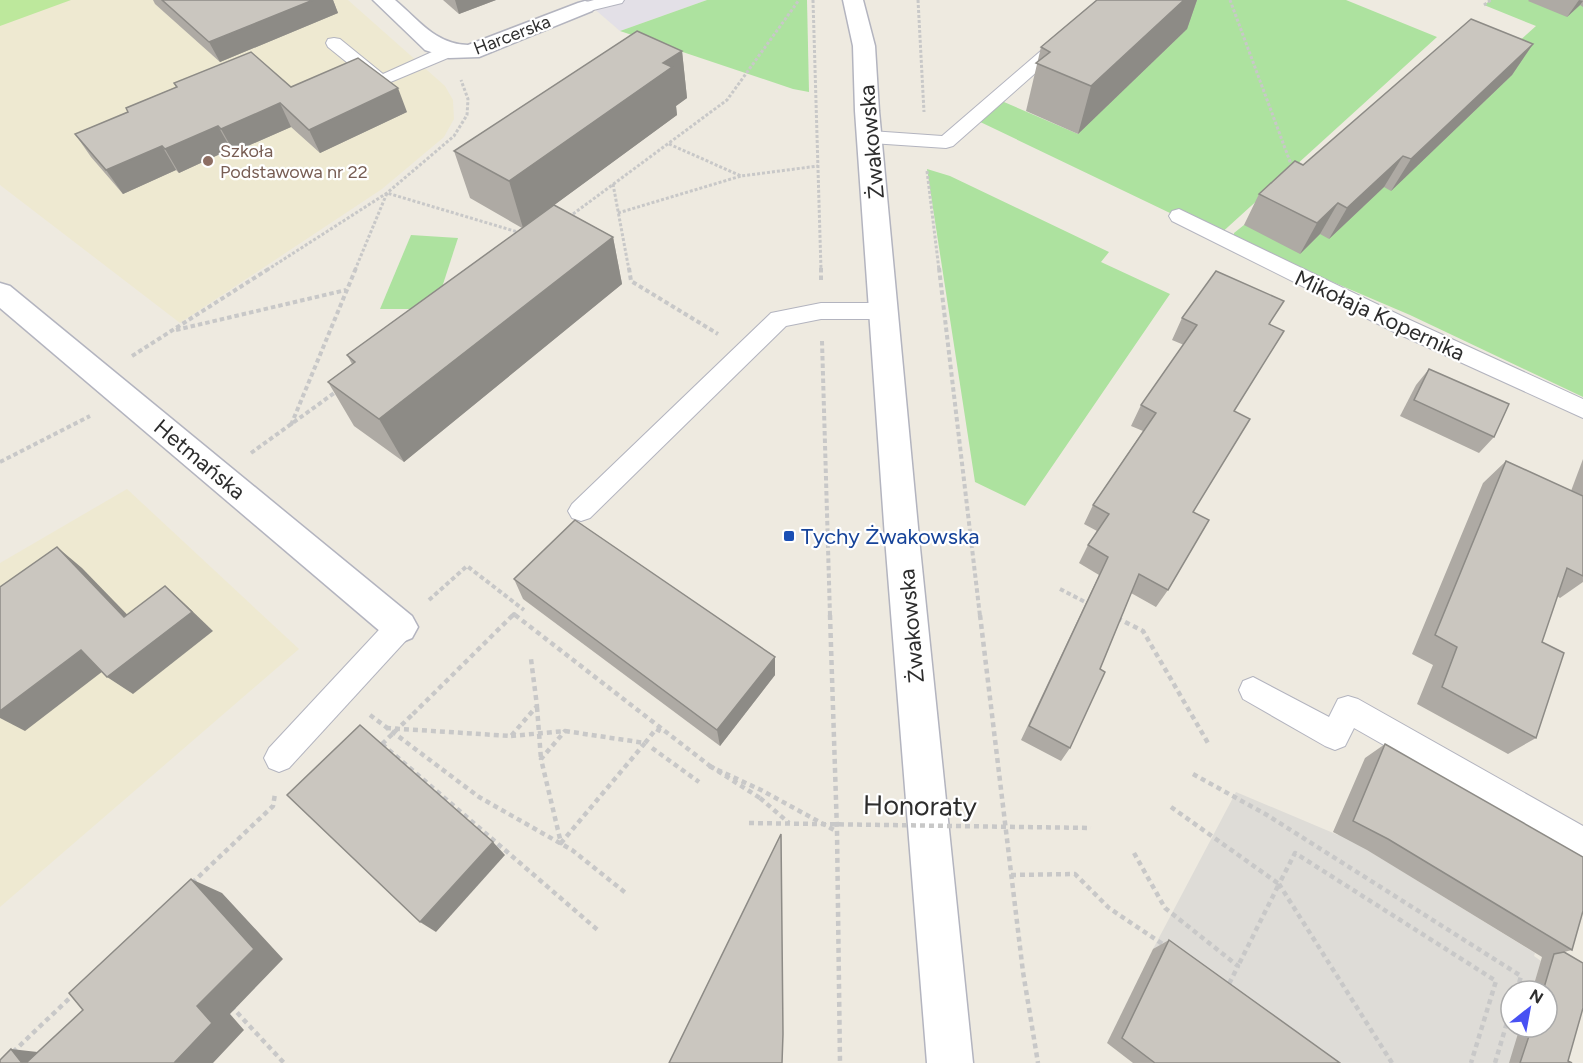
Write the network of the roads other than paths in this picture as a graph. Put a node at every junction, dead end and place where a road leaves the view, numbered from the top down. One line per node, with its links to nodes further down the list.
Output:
1 (383, 0): 9 (street, Harcerska)
2 (616, 0): 6 (lane)
3 (853, 0): 8 (street, Żwakowska)
4 (873, 0): 8 (street, Żwakowska)
5 (1110, 0): 10 (lane)
6 (589, 3): 9 (street, Harcerska)
7 (334, 43): 9 (lane)
8 (864, 46): 10 (street, Żwakowska)
9 (449, 51)
10 (871, 137): 13 (street, Żwakowska)
11 (1179, 216): 14 (lane, Mikołaja Kopernika)
12 (0, 293): 16 (street, Hetmańska)
13 (884, 311): 15 (lane); 20 (street, Żwakowska)
14 (1583, 409)
15 (581, 511)
16 (400, 627): 18 (lane)
17 (1253, 690): 19 (lane)
18 (279, 758)
19 (1583, 843)
20 (950, 1063)

